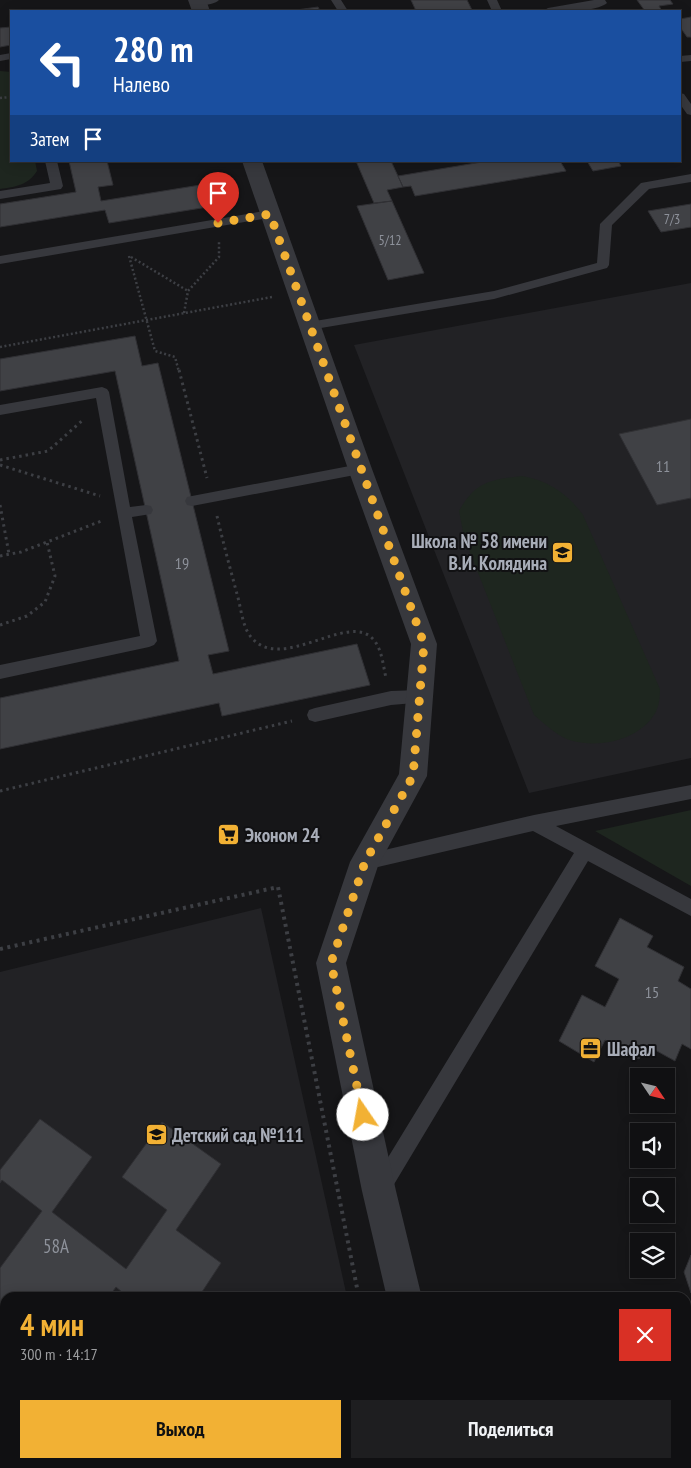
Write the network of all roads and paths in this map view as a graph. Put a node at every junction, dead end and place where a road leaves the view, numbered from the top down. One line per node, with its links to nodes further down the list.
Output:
1 (599, 0): 2 (lane)
2 (556, 10)
3 (681, 97): 4 (lane)
4 (691, 112)
5 (51, 162): 8 (lane)
6 (252, 162): 9 (street)
7 (691, 178): 16 (lane)
8 (0, 196)
9 (270, 214): 10 (lane); 13 (street)
10 (218, 223): 11 (lane); 12 (path)
11 (0, 260)
12 (188, 292): 14 (path); 15 (path)
13 (298, 292): 14 (path); 16 (street)
14 (184, 313): 15 (path)
15 (146, 320): 17 (path); 23 (path)
16 (310, 326): 22 (street)
17 (0, 347)
18 (104, 402): 19 (lane); 20 (path); 26 (lane)
19 (0, 410)
20 (0, 460)
21 (0, 465): 26 (path)
22 (360, 469): 23 (lane); 33 (street)
23 (212, 497): 24 (lane); 34 (path)
24 (192, 501)
25 (0, 505): 29 (path)
26 (123, 508): 27 (lane); 28 (path); 32 (lane)
27 (146, 510)
28 (47, 542): 29 (path); 31 (path)
29 (9, 554): 30 (path)
30 (0, 556)
31 (0, 625)
32 (0, 672)
33 (420, 697): 34 (lane); 40 (street)
34 (391, 698): 35 (lane)
35 (315, 715): 36 (path)
36 (0, 791)
37 (691, 792): 38 (lane)
38 (534, 823): 39 (lane); 40 (lane)
39 (586, 851): 41 (lane); 43 (lane)
40 (365, 862): 43 (street)
41 (691, 908)
42 (0, 949): 44 (path)
43 (379, 1191): 45 (street)
44 (359, 1292)
45 (404, 1292)

